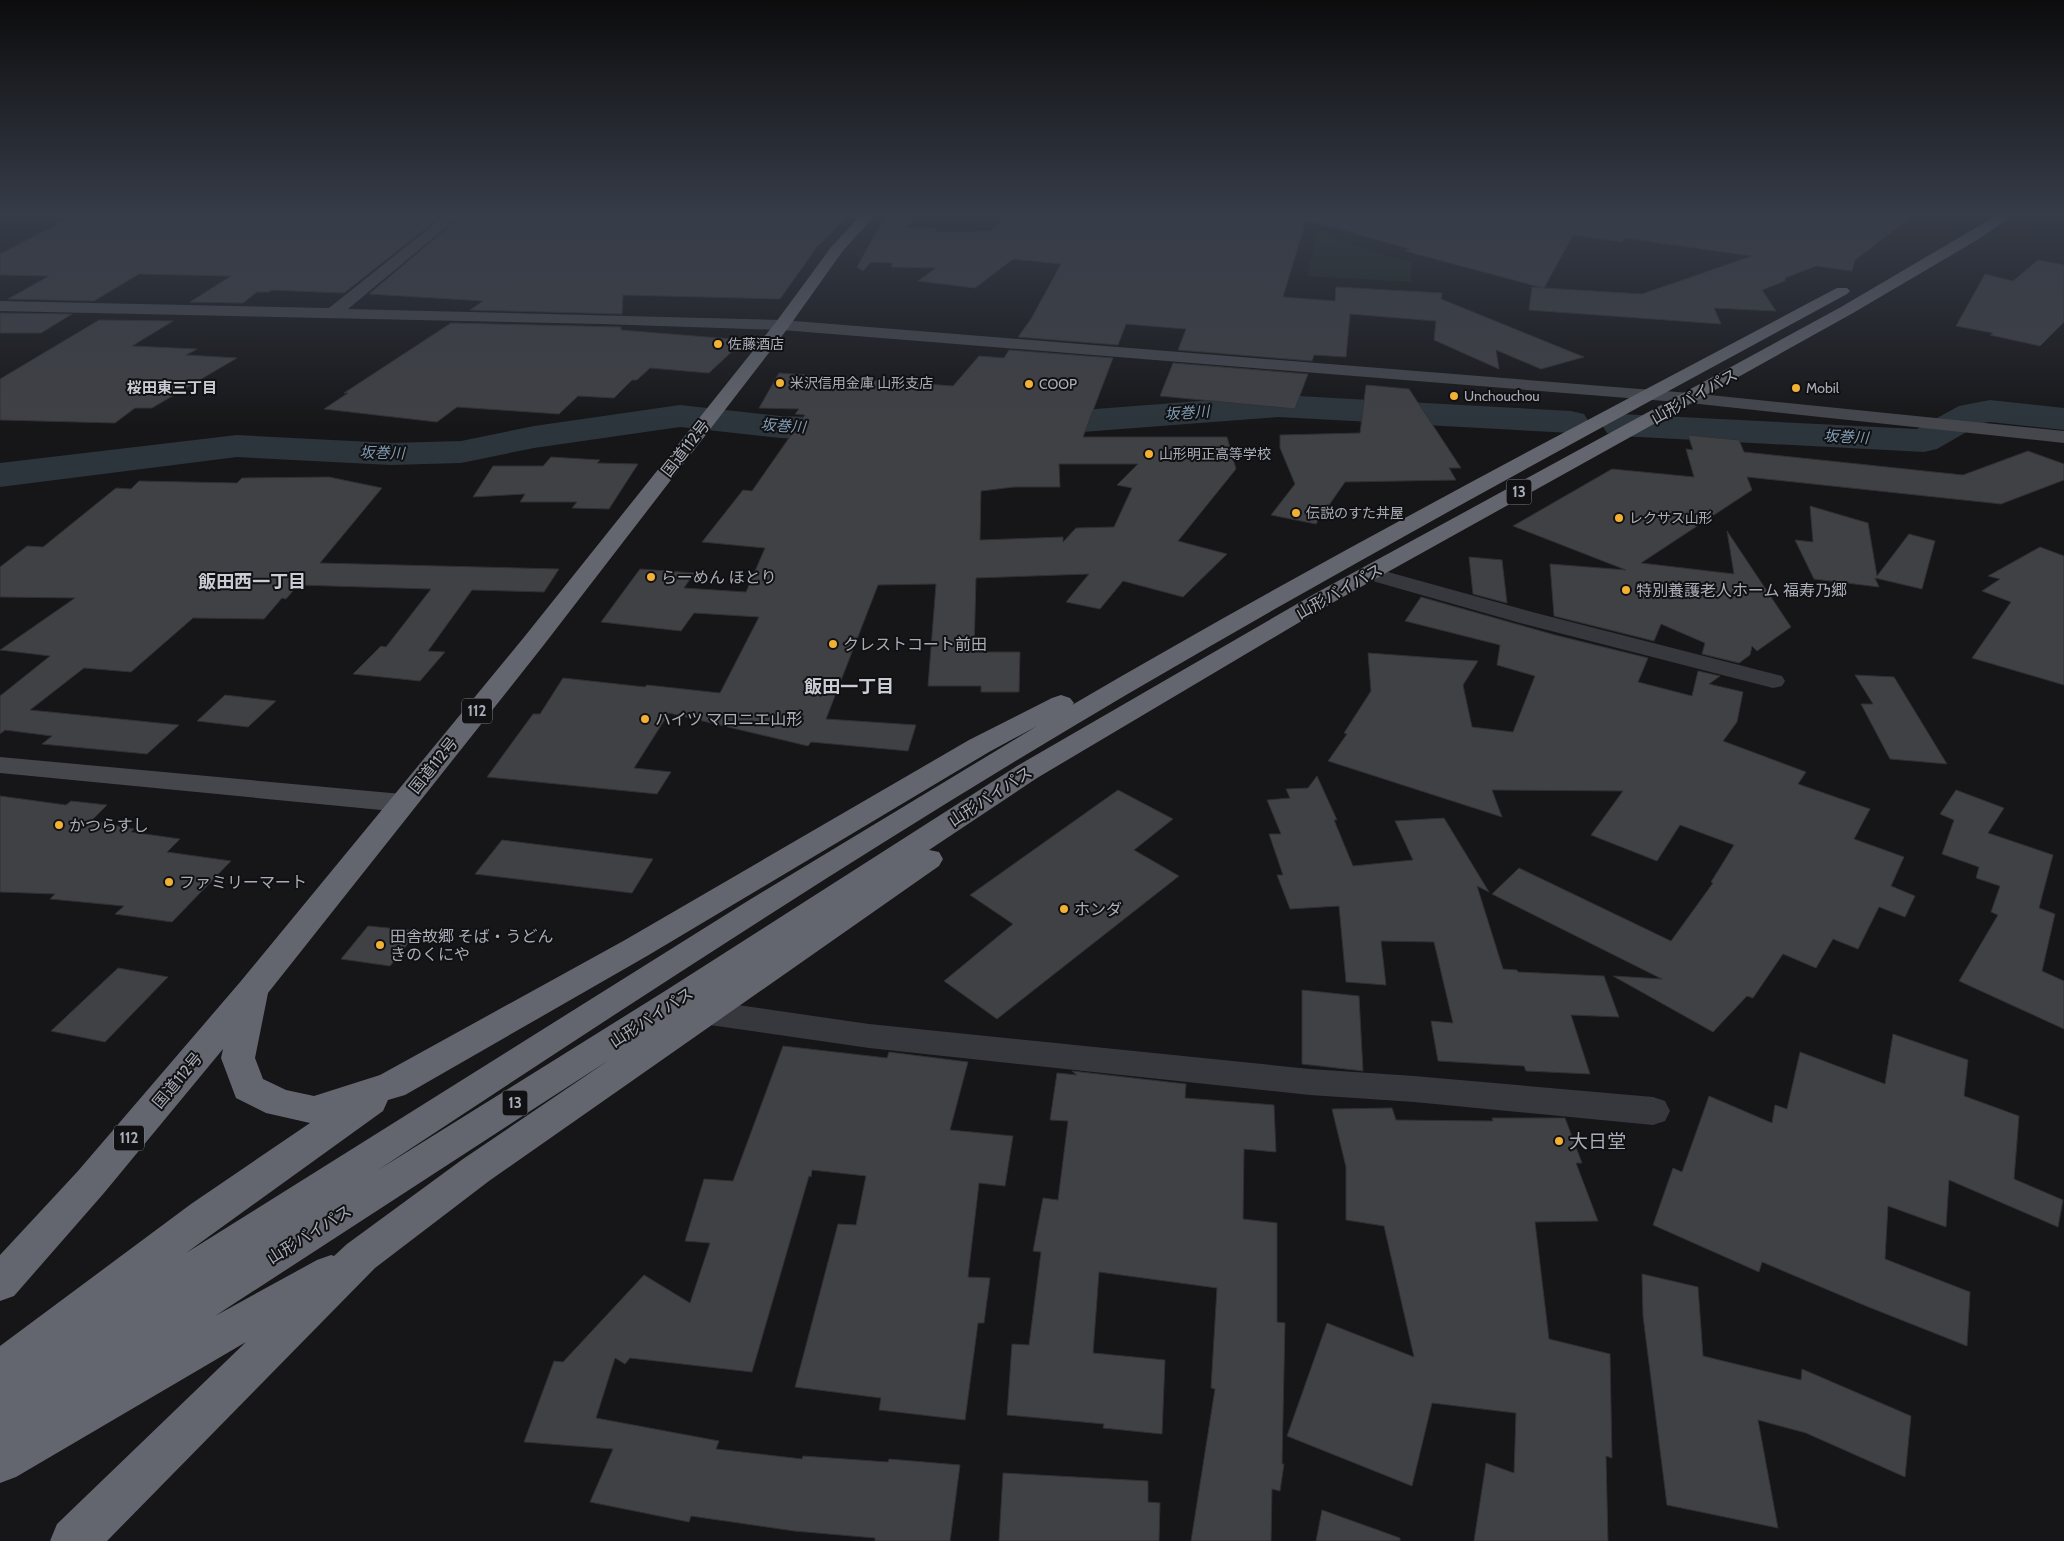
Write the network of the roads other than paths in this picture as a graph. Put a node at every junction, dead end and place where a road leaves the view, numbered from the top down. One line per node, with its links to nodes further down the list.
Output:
1 (368, 285): 6 (street)
2 (812, 285): 7 (highway, 国道112号 / 112)
3 (1854, 285): 8 (highway, 山形バイパス / 13)
4 (1890, 285): 9 (highway, 山形バイパス / 13)
5 (0, 306): 6 (street)
6 (333, 313): 7 (street)
7 (782, 325): 8 (street); 16 (highway, 国道112号 / 112)
8 (1648, 394): 9 (street); 12 (highway, 山形バイパス / 13)
9 (1690, 398): 10 (street); 11 (highway, 山形バイパス / 13)
10 (2064, 437)
11 (1370, 573): 12 (highway, 山形バイパス / 13); 13 (street)
12 (1325, 585): 14 (highway, 山形バイパス / 13); 18 (highway); 19 (highway)
13 (1773, 682)
14 (1020, 762): 24 (highway, 山形バイパス / 13); 25 (highway, 山形バイパス / 13)
15 (0, 766): 16 (street)
16 (402, 803): 17 (highway, 国道112号 / 112)
17 (253, 989): 19 (highway); 22 (highway, 国道112号 / 112)
18 (703, 1012): 20 (street); 21 (highway)
19 (392, 1086): 23 (highway)
20 (1653, 1111)
21 (361, 1256): 26 (highway); 27 (highway)
22 (0, 1283)
23 (0, 1371)
24 (0, 1394)
25 (0, 1430)
26 (0, 1461)
27 (74, 1541)

